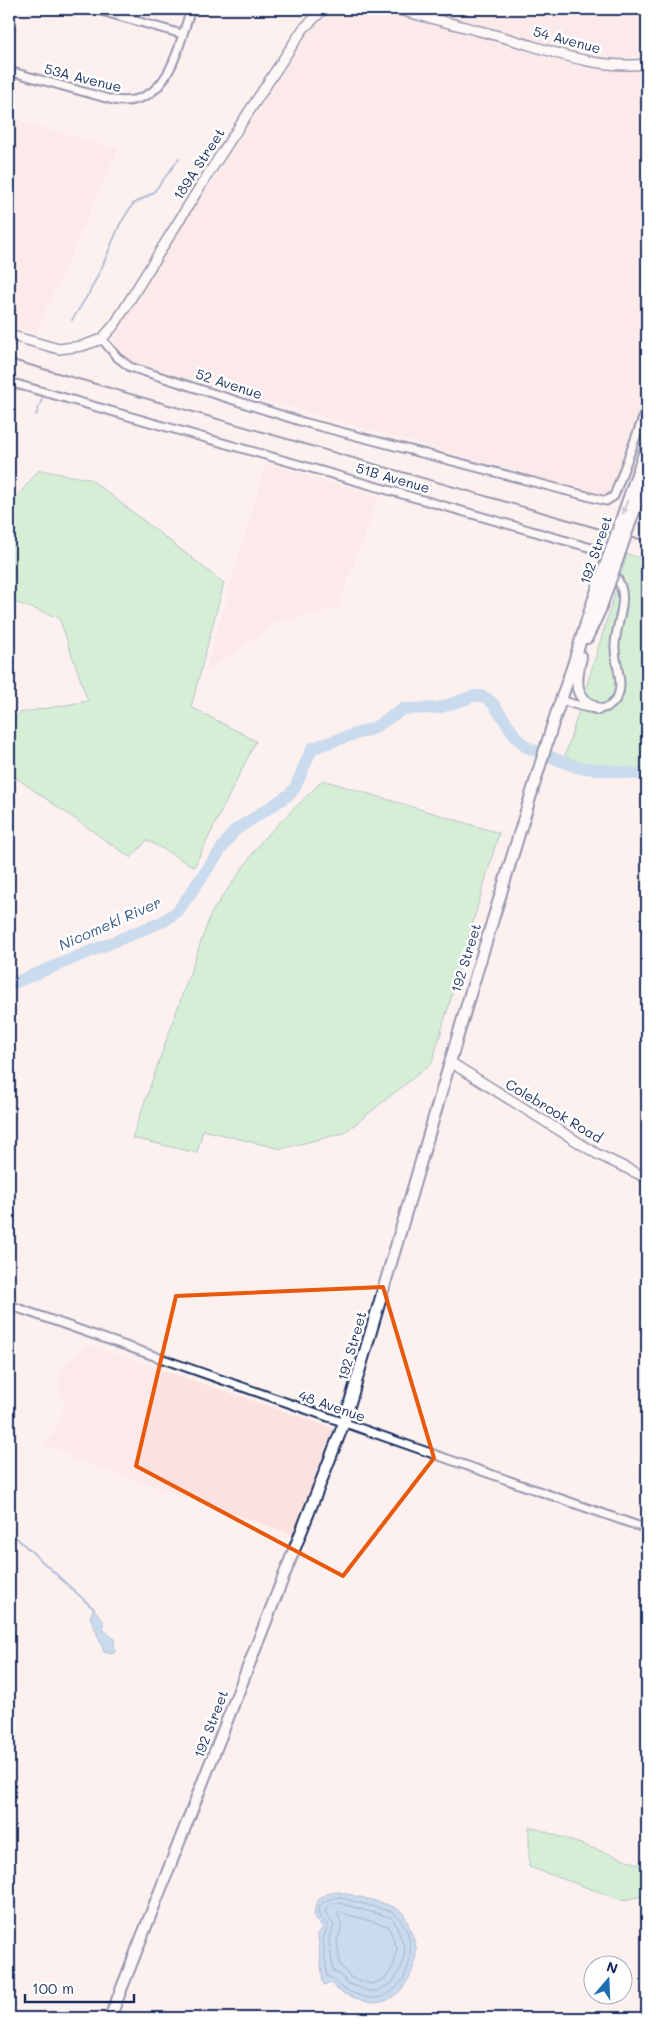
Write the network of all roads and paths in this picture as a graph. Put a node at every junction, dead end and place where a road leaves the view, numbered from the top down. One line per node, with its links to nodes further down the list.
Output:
1 (94, 9): 5 (street)
2 (191, 9): 5 (street)
3 (324, 9): 9 (street, 189A Street)
4 (395, 9): 6 (street, 54 Avenue)
5 (182, 34): 7 (street, 53A Avenue)
6 (647, 64)
7 (9, 71)
8 (9, 334): 9 (street)
9 (102, 339): 11 (street, 52 Avenue)
10 (9, 382): 18 (street, 51B Avenue)
11 (647, 407)
12 (647, 445): 14 (main road, 192 Street, one-way to 14, bridge)
13 (647, 474): 14 (main road, 192 Street, bridge)
14 (596, 608): 15 (main road, 192 Street); 16 (main road, 192 Street)
15 (590, 632): 16 (main road, 192 Street); 18 (main road)
16 (573, 666): 17 (main road, 192 Street)
17 (561, 700): 18 (street); 19 (main road, 192 Street)
18 (598, 709)
19 (450, 1062): 20 (street, Colebrook Road); 22 (main road, 192 Street)
20 (647, 1178)
21 (9, 1305): 22 (street, 48 Avenue)
22 (344, 1423): 23 (street, 48 Avenue); 24 (main road, 192 Street)
23 (647, 1528)
24 (110, 2018)

